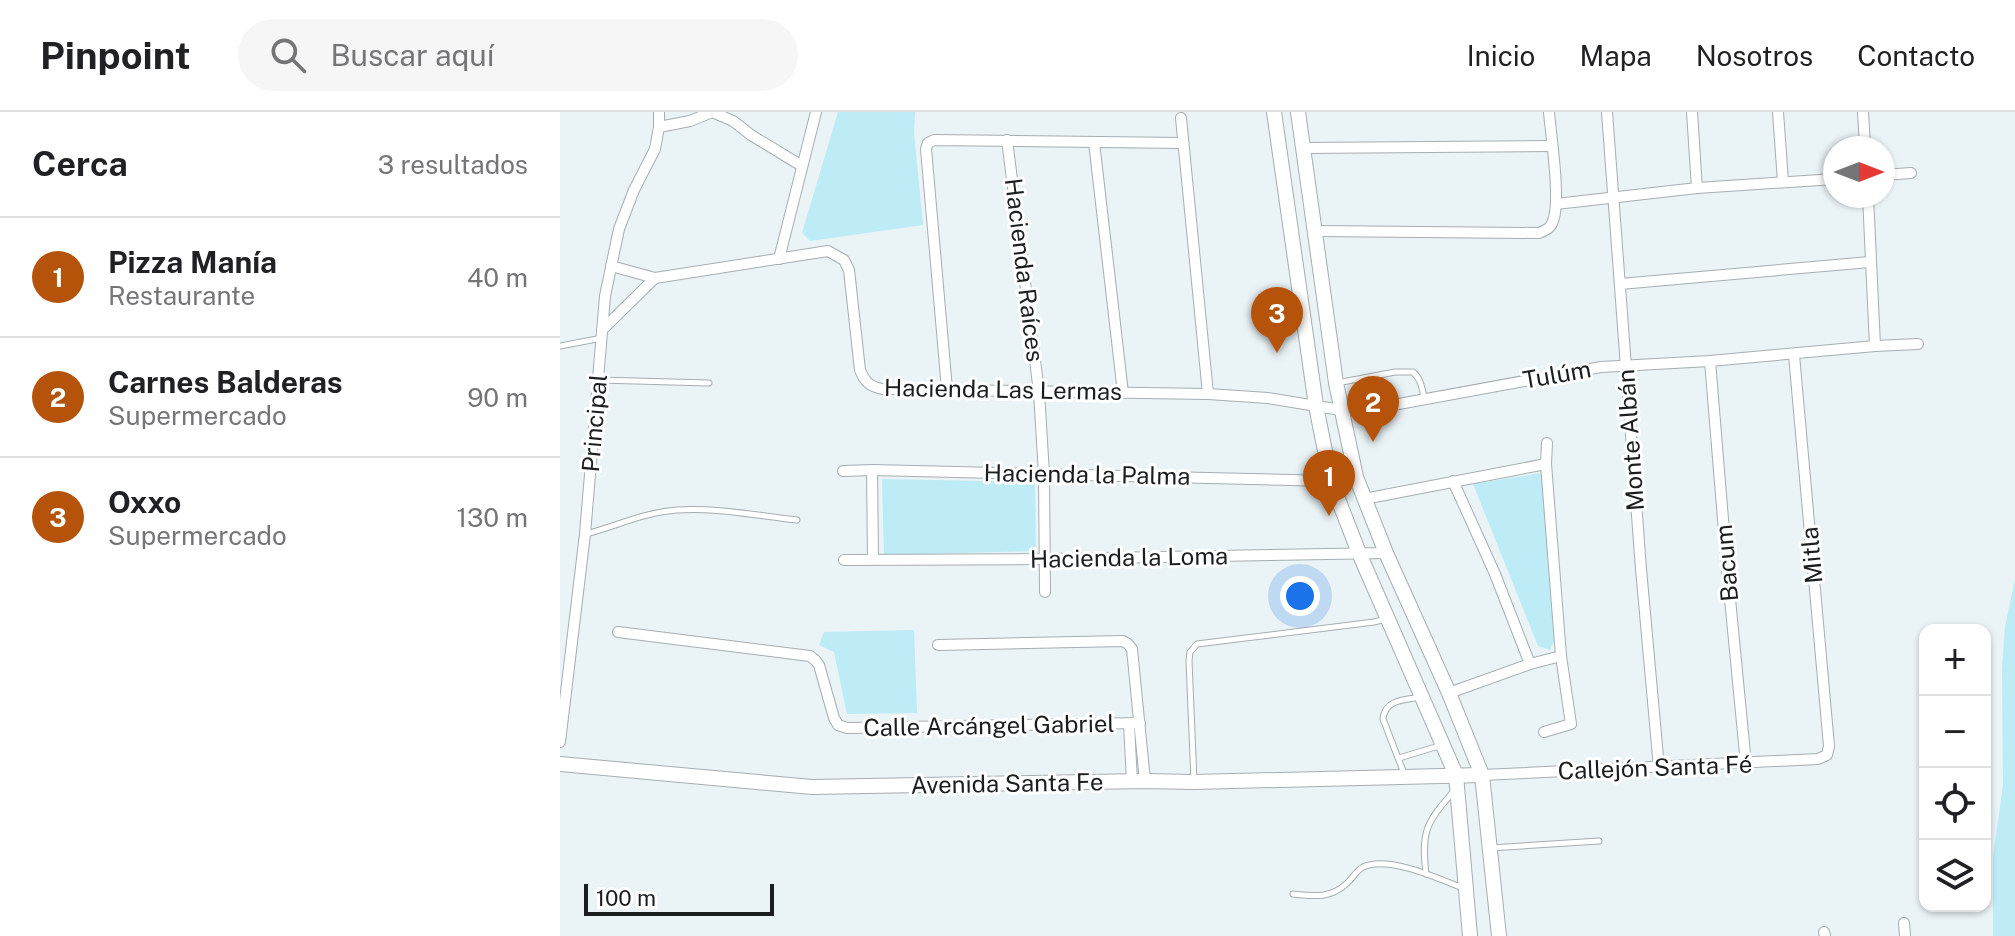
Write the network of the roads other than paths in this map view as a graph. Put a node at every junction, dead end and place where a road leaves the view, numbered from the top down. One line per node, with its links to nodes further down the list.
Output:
1 (659, 112): 13 (street, Principal)
2 (669, 112): 13 (street)
3 (712, 112): 13 (street); 20 (street)
4 (816, 112): 20 (street)
5 (1549, 112): 18 (street)
6 (1607, 112): 26 (street, Monte Albán)
7 (1692, 112): 25 (street)
8 (1778, 112): 24 (street)
9 (1863, 112): 14 (street)
10 (1298, 116): 11 (street); 19 (street)
11 (1275, 117): 50 (street)
12 (1181, 118): 17 (street)
13 (663, 126): 32 (street, Principal)
14 (1864, 136)
15 (1007, 140): 16 (street); 45 (street); 46 (street, Hacienda Raíces)
16 (1094, 142): 17 (street); 47 (street)
17 (1183, 143): 48 (street)
18 (1551, 146): 19 (street); 27 (street)
19 (1303, 148): 29 (street)
20 (802, 166): 30 (street)
21 (1911, 173): 22 (street)
22 (1895, 174)
23 (1823, 180): 24 (street)
24 (1783, 182): 25 (street)
25 (1697, 188): 26 (street)
26 (1614, 198): 27 (street); 34 (street, Monte Albán)
27 (1556, 204): 29 (street)
28 (1868, 208): 31 (street)
29 (1315, 231): 44 (street)
30 (779, 259): 33 (street, Hacienda Las Lermas); 45 (street, Hacienda Las Lermas)
31 (1870, 262): 34 (street); 38 (street)
32 (611, 266): 33 (street, Hacienda Las Lermas); 35 (street, Principal)
33 (655, 278): 35 (street)
34 (1620, 284): 41 (street, Monte Albán)
35 (602, 334): 37 (lane); 42 (street, Principal)
36 (1918, 344): 38 (street, Tulúm)
37 (560, 346)
38 (1875, 346): 39 (street, Tulúm)
39 (1794, 355): 40 (street, Tulúm); 79 (street, Mitla)
40 (1710, 361): 41 (street, Tulúm); 82 (street, Bacum)
41 (1626, 365): 49 (street, Tulúm); 83 (street, Monte Albán)
42 (599, 380): 43 (lane); 61 (street, Principal)
43 (709, 383)
44 (1336, 383): 49 (lane); 51 (street)
45 (947, 389): 46 (street, Hacienda Las Lermas)
46 (1039, 392): 47 (street, Hacienda Las Lermas); 56 (street, Hacienda Raíces)
47 (1123, 393): 48 (street, Hacienda Las Lermas)
48 (1208, 394): 50 (street, Hacienda Las Lermas)
49 (1424, 399): 51 (street, Tulúm)
50 (1316, 406): 51 (street, Hacienda Las Lermas); 57 (street)
51 (1341, 410): 59 (street)
52 (1547, 443): 53 (street)
53 (1546, 464): 58 (street); 71 (street)
54 (872, 470): 55 (street, Hacienda la Palma); 56 (street, Hacienda la Palma); 64 (street)
55 (843, 471)
56 (1044, 474): 57 (street, Hacienda la Palma); 65 (street, Hacienda Raíces)
57 (1331, 481): 62 (street)
58 (1453, 481): 59 (street); 72 (street)
59 (1364, 499): 63 (street)
60 (797, 520): 61 (lane)
61 (585, 534): 77 (street, Principal)
62 (1359, 553): 63 (street, Hacienda la Loma); 65 (street, Hacienda la Loma); 68 (street)
63 (1386, 553): 73 (street)
64 (873, 559): 65 (street, Hacienda la Loma); 66 (street, Hacienda la Loma)
65 (1046, 559): 67 (street, Hacienda Raíces)
66 (844, 560)
67 (1045, 592)
68 (1387, 619): 74 (street); 88 (lane)
69 (618, 632): 75 (street, Calle Arcángel Gabriel)
70 (938, 645): 75 (street)
71 (1561, 656): 72 (street); 76 (street)
72 (1530, 664): 73 (street)
73 (1449, 693): 84 (street)
74 (1422, 697): 78 (street); 80 (lane)
75 (1135, 723): 87 (street)
76 (1544, 732)
77 (560, 742)
78 (1443, 745): 80 (lane); 86 (street)
79 (1827, 755): 82 (street, Callejón Santa Fé)
80 (1399, 758): 85 (lane)
81 (560, 764): 87 (street, Avenida Santa Fe)
82 (1746, 764): 83 (street, Callejón Santa Fé)
83 (1659, 768): 84 (street, Callejón Santa Fé)
84 (1482, 775): 86 (street, Avenida Santa Fe); 90 (street)
85 (1405, 776): 86 (street, Avenida Santa Fe); 88 (street, Avenida Santa Fe)
86 (1456, 781): 91 (lane); 92 (street)
87 (1138, 782): 88 (street, Avenida Santa Fe)
88 (1194, 782)
89 (1599, 841): 90 (lane)
90 (1490, 848): 94 (street)
91 (1426, 874): 92 (lane); 93 (lane)
92 (1466, 889): 95 (street)
93 (1293, 894)
94 (1497, 906): 95 (street); 98 (street)
95 (1468, 910): 97 (street)
96 (1904, 923): 99 (street)
97 (1470, 936)
98 (1499, 936)
99 (1905, 936)

